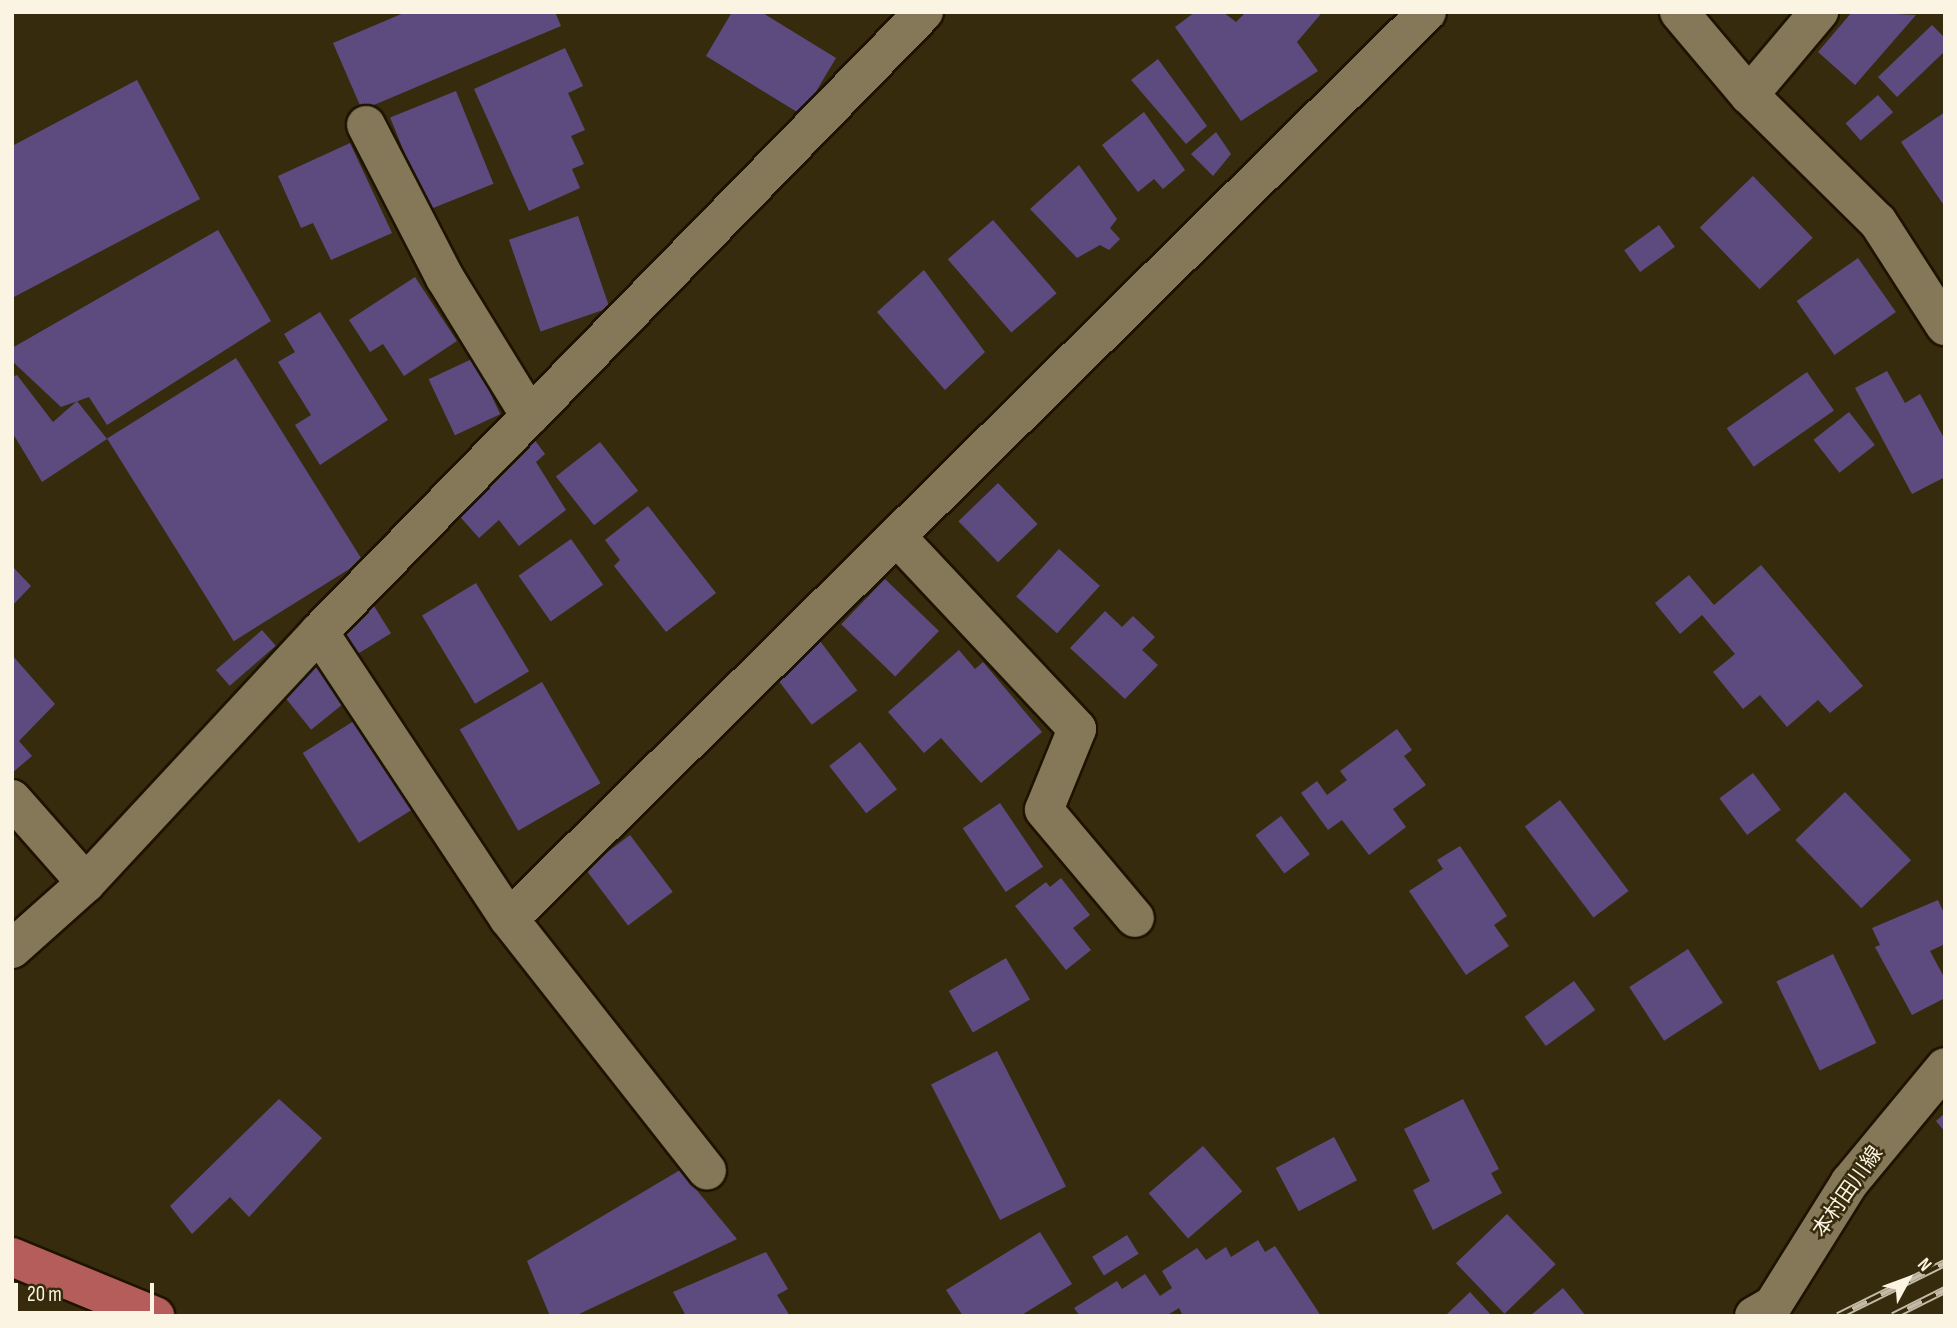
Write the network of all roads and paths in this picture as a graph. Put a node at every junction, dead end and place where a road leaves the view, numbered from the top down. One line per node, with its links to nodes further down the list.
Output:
1 (924, 12): 8 (street)
2 (1427, 12): 9 (street)
3 (1679, 12): 5 (street)
4 (1819, 12): 5 (street)
5 (1749, 95): 7 (street)
6 (366, 125): 8 (street)
7 (1945, 326)
8 (530, 416): 10 (street)
9 (897, 537): 13 (street); 14 (street)
10 (319, 632): 12 (street); 14 (street)
11 (12, 799): 12 (street)
12 (86, 883): 15 (street)
13 (1135, 918)
14 (509, 919): 17 (street)
15 (12, 949)
16 (1945, 1068): 19 (street, 本村田川線)
17 (708, 1171)
18 (12, 1257): 20 (main road)
19 (1768, 1312)
20 (155, 1316)

